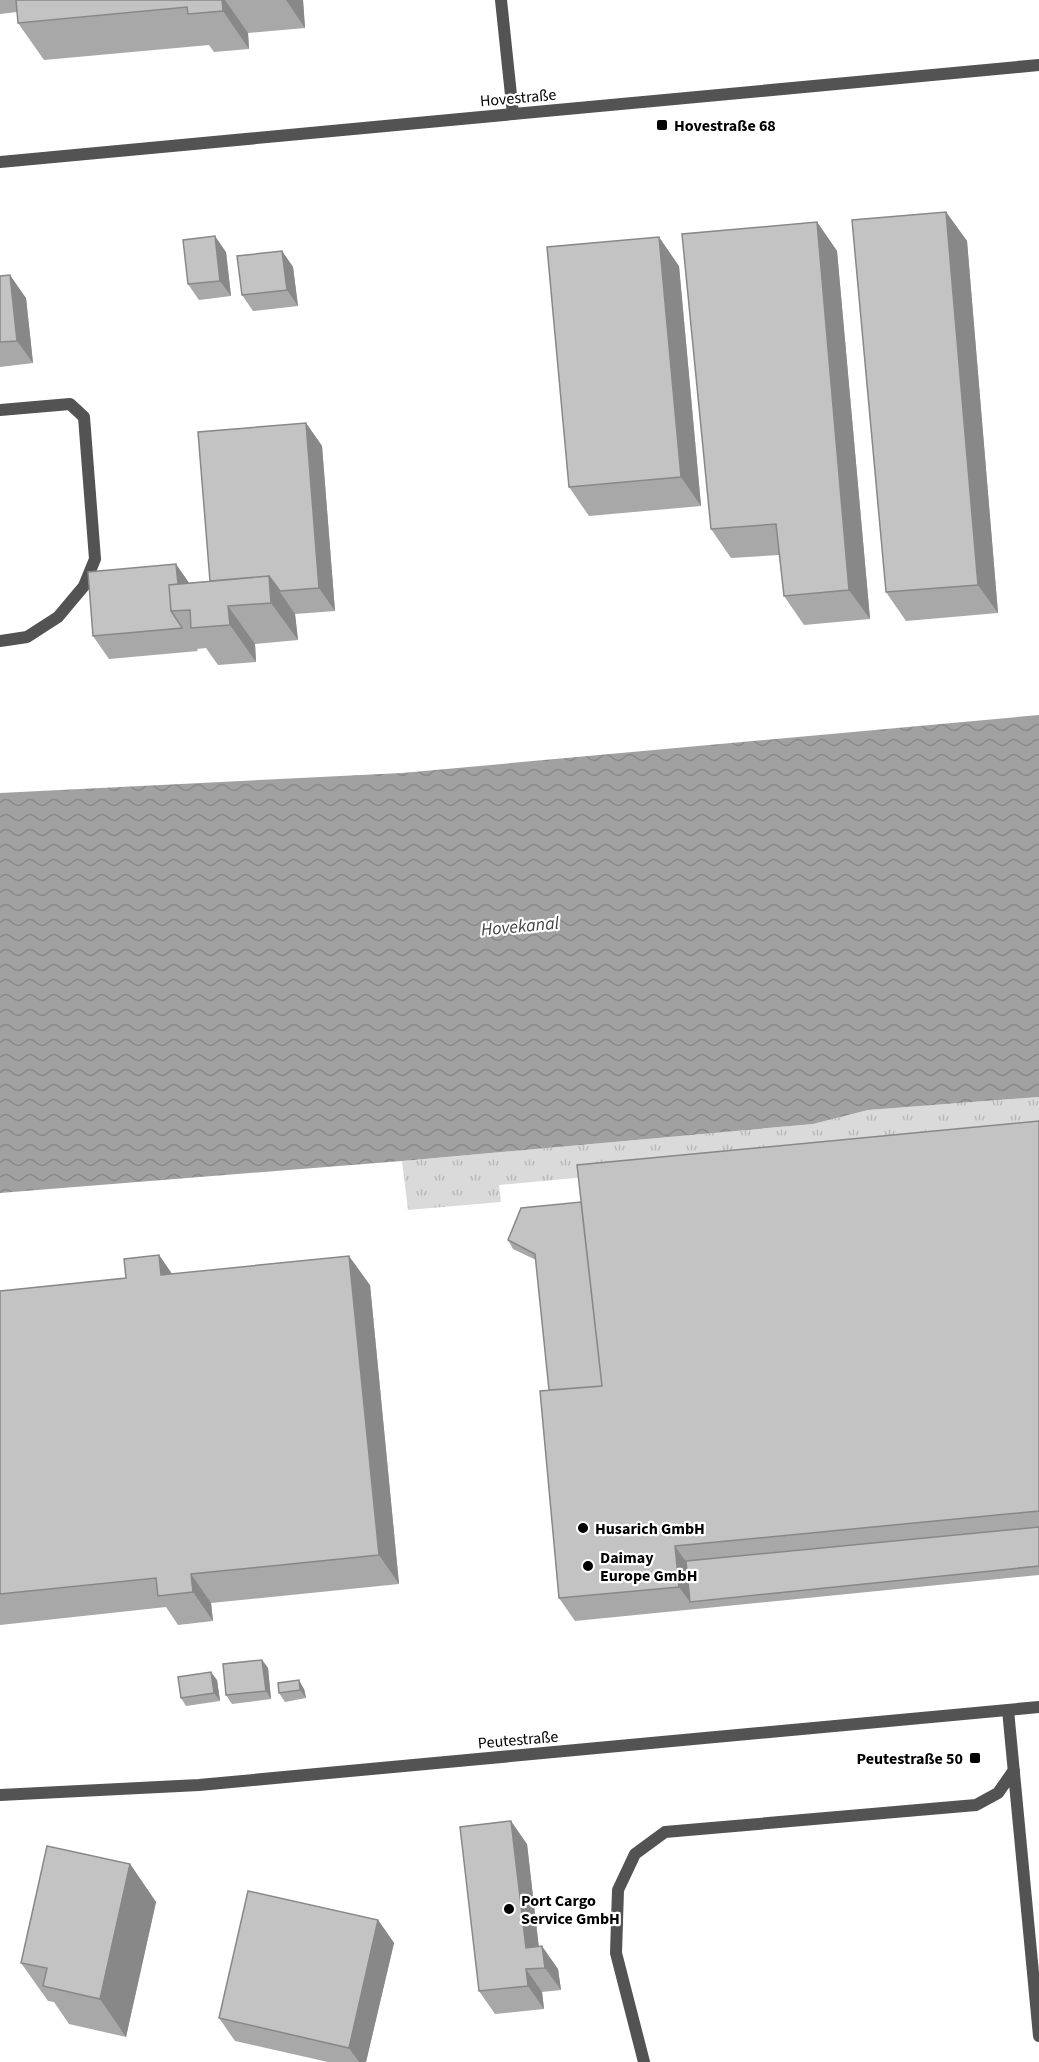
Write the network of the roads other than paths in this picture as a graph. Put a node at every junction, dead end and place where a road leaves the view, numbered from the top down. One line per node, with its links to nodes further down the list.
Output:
1 (501, 0): 3 (street)
2 (1039, 65): 3 (street, Hovestraße)
3 (513, 114): 4 (street, Hovestraße)
4 (0, 162)
5 (0, 410): 6 (street)
6 (0, 641)
7 (1039, 1707): 8 (street, Peutestraße)
8 (1008, 1710): 9 (street); 10 (street, Peutestraße)
9 (1014, 1770): 11 (street); 12 (street)
10 (0, 1795)
11 (1039, 2036)
12 (644, 2062)

